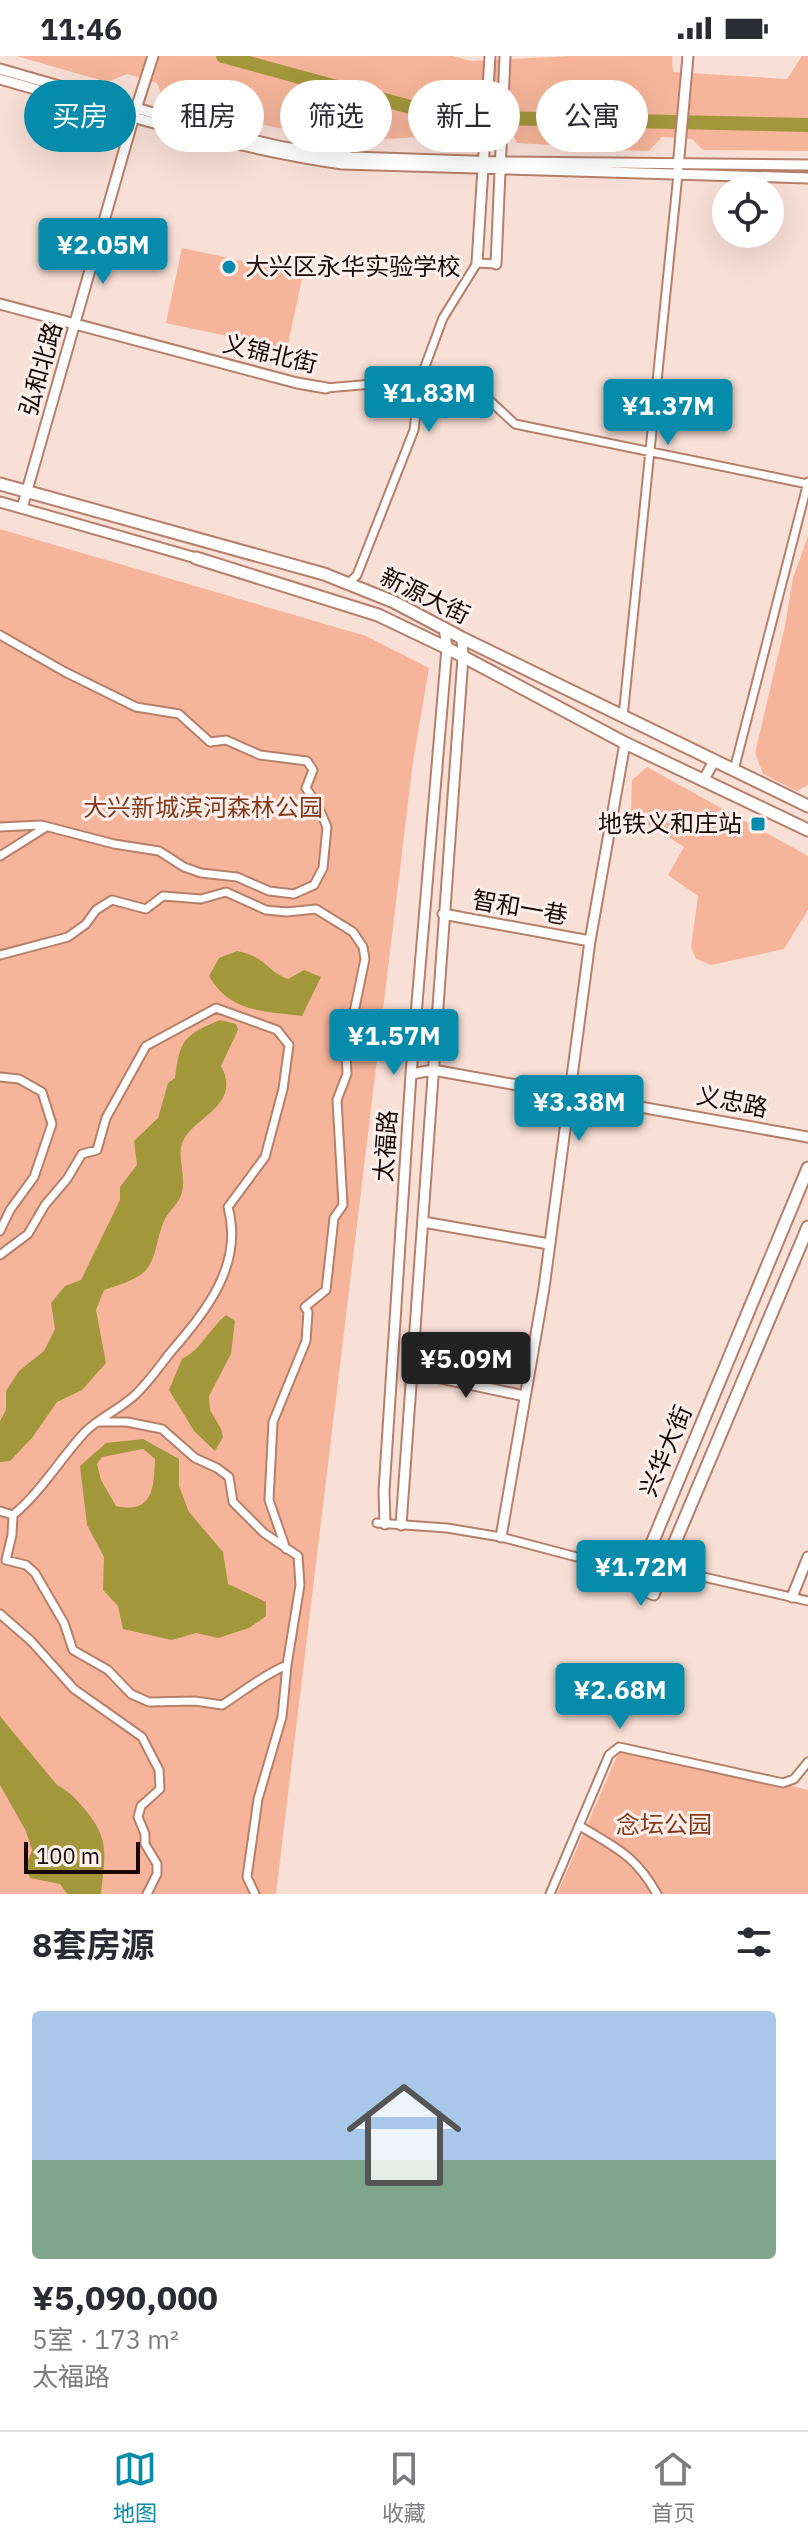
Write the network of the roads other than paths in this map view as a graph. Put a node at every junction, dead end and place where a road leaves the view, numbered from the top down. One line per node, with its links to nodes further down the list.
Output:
1 (153, 56): 9 (main road, 弘和北路)
2 (490, 56): 12 (main road)
3 (505, 56): 14 (main road)
4 (688, 56): 15 (main road)
5 (0, 69): 7 (main road)
6 (0, 79): 8 (main road)
7 (34, 80)
8 (24, 85)
9 (136, 110)
10 (136, 113): 12 (main road)
11 (124, 152): 20 (main road, 弘和北路)
12 (484, 165): 14 (main road); 17 (main road)
13 (808, 165): 15 (main road)
14 (501, 166): 15 (main road); 18 (main road)
15 (678, 169): 16 (main road); 23 (street)
16 (808, 178)
17 (477, 263): 18 (street); 21 (street)
18 (496, 264)
19 (0, 304): 20 (main road, 义锦北街)
20 (74, 325): 22 (main road, 义锦北街); 26 (main road, 弘和北路)
21 (420, 380): 22 (street, 义锦北街); 23 (street, 义锦北街); 30 (street)
22 (326, 388)
23 (652, 453): 24 (street, 义锦北街); 36 (street)
24 (808, 483): 39 (street)
25 (0, 484): 26 (main road, 新源大街)
26 (26, 492): 28 (main road, 弘和北路); 30 (main road, 新源大街)
27 (0, 502): 28 (main road)
28 (22, 508): 29 (main road)
29 (196, 558): 34 (main road)
30 (348, 584): 31 (main road, 新源大街)
31 (444, 627): 33 (main road, 新源大街); 34 (main road, 太福路)
32 (0, 635): 43 (street)
33 (462, 638): 35 (main road, 太福路); 36 (main road, 新源大街)
34 (447, 648): 35 (main road); 52 (main road, 太福路)
35 (463, 657): 37 (main road); 48 (main road, 太福路)
36 (623, 717): 38 (main road, 新源大街)
37 (625, 743): 40 (main road); 49 (main road)
38 (714, 761): 39 (main road, 新源大街); 40 (main road)
39 (734, 770): 41 (main road, 新源大街)
40 (703, 781): 44 (main road)
41 (808, 806)
42 (0, 827): 43 (street)
43 (46, 827): 46 (street)
44 (808, 830)
45 (0, 848): 46 (street)
46 (11, 850): 47 (street)
47 (0, 856)
48 (443, 914): 49 (main road, 智和一巷); 51 (main road, 太福路)
49 (590, 941): 54 (main road)
50 (0, 955): 70 (street)
51 (433, 1070): 52 (main road, 义忠路); 54 (main road, 义忠路); 57 (main road, 太福路)
52 (411, 1074): 67 (main road, 太福路)
53 (0, 1077): 59 (street)
54 (569, 1093): 55 (main road, 义忠路); 60 (main road)
55 (808, 1137)
56 (808, 1168): 73 (main road, 兴华大街)
57 (423, 1222): 60 (main road); 62 (main road, 太福路)
58 (808, 1227): 74 (main road, 兴华大街)
59 (0, 1231)
60 (549, 1244): 63 (main road)
61 (0, 1255): 64 (street)
62 (413, 1372): 63 (main road); 68 (main road, 太福路)
63 (525, 1396): 69 (main road)
64 (99, 1422): 66 (street); 70 (street)
65 (0, 1511): 66 (street)
66 (13, 1515): 72 (street)
67 (381, 1524): 68 (street)
68 (401, 1525): 69 (street)
69 (501, 1537): 73 (street)
70 (286, 1549): 78 (street)
71 (808, 1557): 75 (main road)
72 (3, 1560): 78 (street)
73 (643, 1565): 74 (street); 74 (main road, 兴华大街)
74 (664, 1568): 75 (street)
75 (792, 1597): 76 (street)
76 (808, 1601)
77 (0, 1614): 81 (street)
78 (287, 1665): 82 (street)
79 (808, 1762): 80 (street)
80 (580, 1826): 83 (street); 84 (street)
81 (147, 1894)
82 (255, 1894)
83 (550, 1894)
84 (657, 1894)

